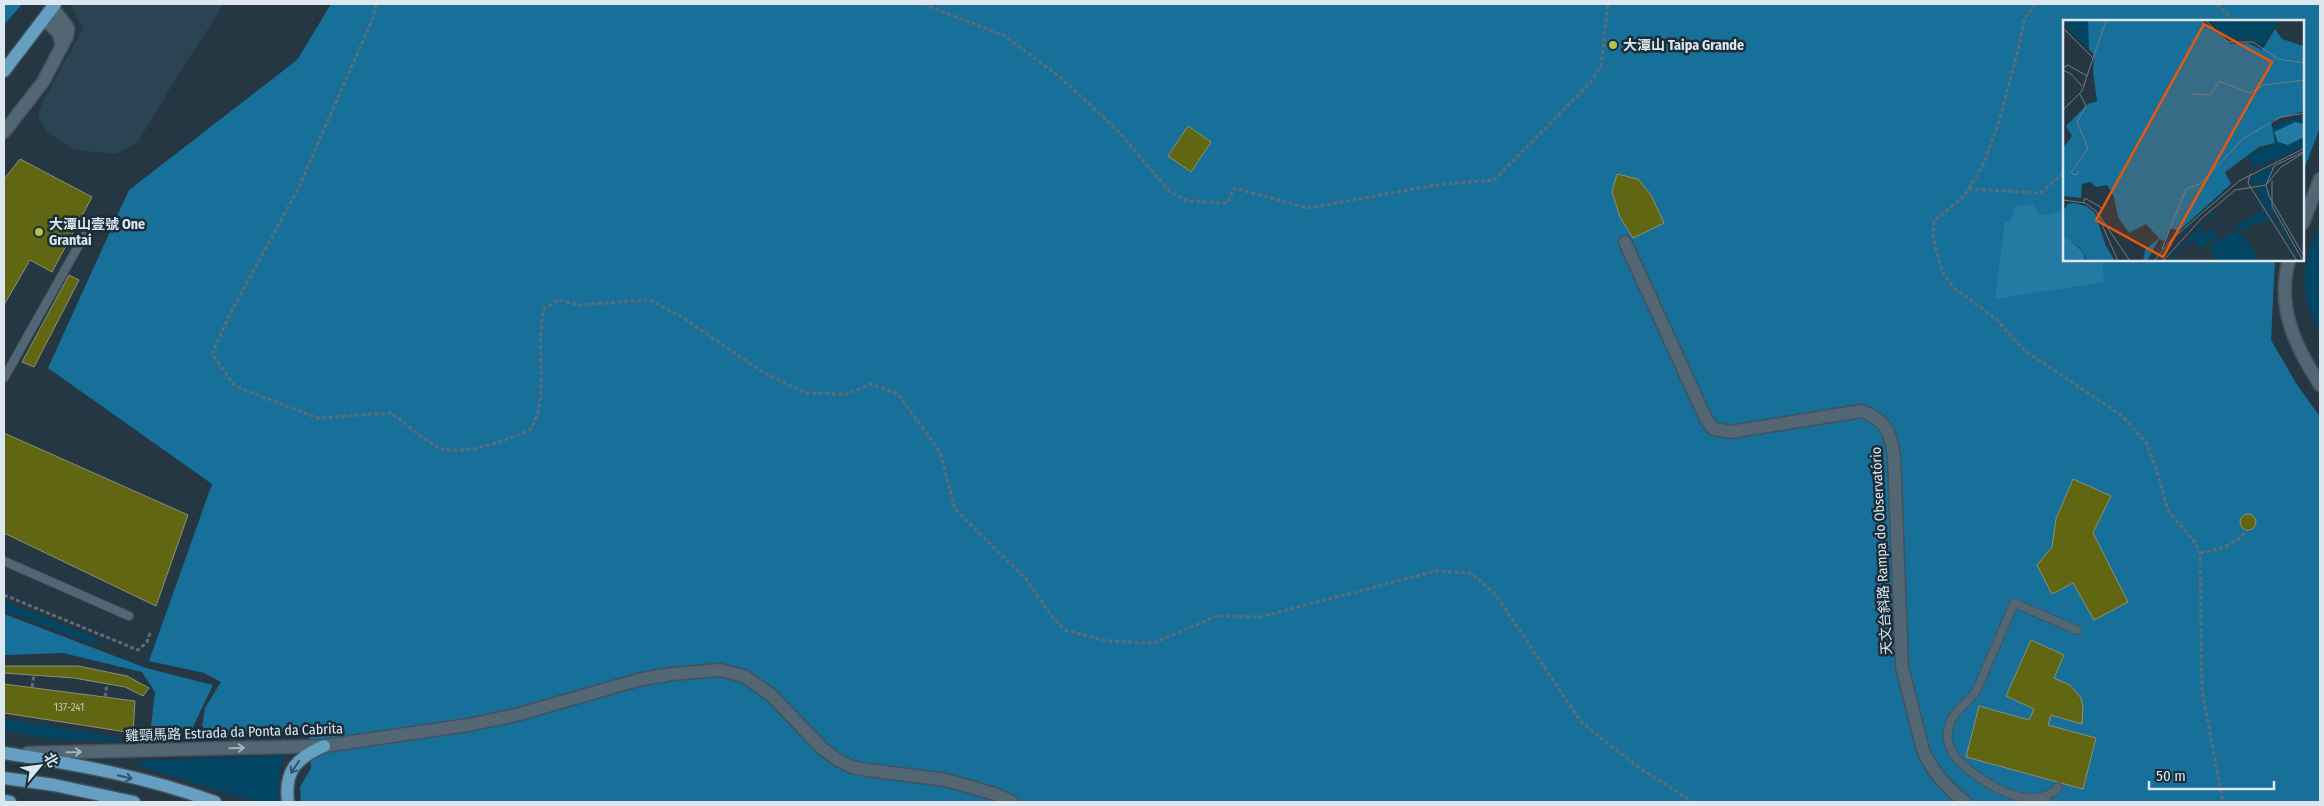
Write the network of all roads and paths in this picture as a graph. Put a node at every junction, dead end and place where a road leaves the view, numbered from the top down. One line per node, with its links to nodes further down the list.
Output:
1 (376, 4): 43 (path)
2 (923, 4): 3 (path)
3 (1608, 4)
4 (2036, 4): 14 (path)
5 (2217, 4): 8 (path)
6 (54, 6): 7 (main road); 9 (street)
7 (45, 20): 9 (street); 10 (main road)
8 (2233, 20)
9 (62, 47): 11 (street)
10 (4, 71)
11 (4, 132)
12 (2063, 174): 14 (path)
13 (2320, 179): 15 (street)
14 (1968, 189): 22 (path)
15 (2304, 220)
16 (84, 236): 19 (lane)
17 (1625, 242): 44 (street, 天文台斜路 Rampa do Observatório)
18 (2289, 261): 20 (street)
19 (4, 378)
20 (2320, 385)
21 (2247, 530): 22 (path)
22 (2200, 553): 45 (path)
23 (4, 561): 25 (lane)
24 (4, 595): 27 (path)
25 (129, 616)
26 (2077, 630): 36 (lane)
27 (150, 633)
28 (34, 674): 30 (path)
29 (107, 684): 31 (path)
30 (32, 687)
31 (105, 697)
32 (324, 746): 33 (street, 雞頸馬路 Estrada da Ponta da Cabrita, one-way to 32); 41 (main road, one-way to 41); 42 (street, 雞頸馬路 Estrada da Ponta da Cabrita)
33 (6, 754): 40 (main road, one-way to 40)
34 (4, 778): 39 (main road)
35 (2058, 787): 36 (lane)
36 (2047, 799)
37 (4, 801): 38 (main road)
38 (10, 802)
39 (134, 802)
40 (215, 802)
41 (288, 802)
42 (1012, 802)
43 (1693, 802)
44 (1966, 802)
45 (2223, 802)

